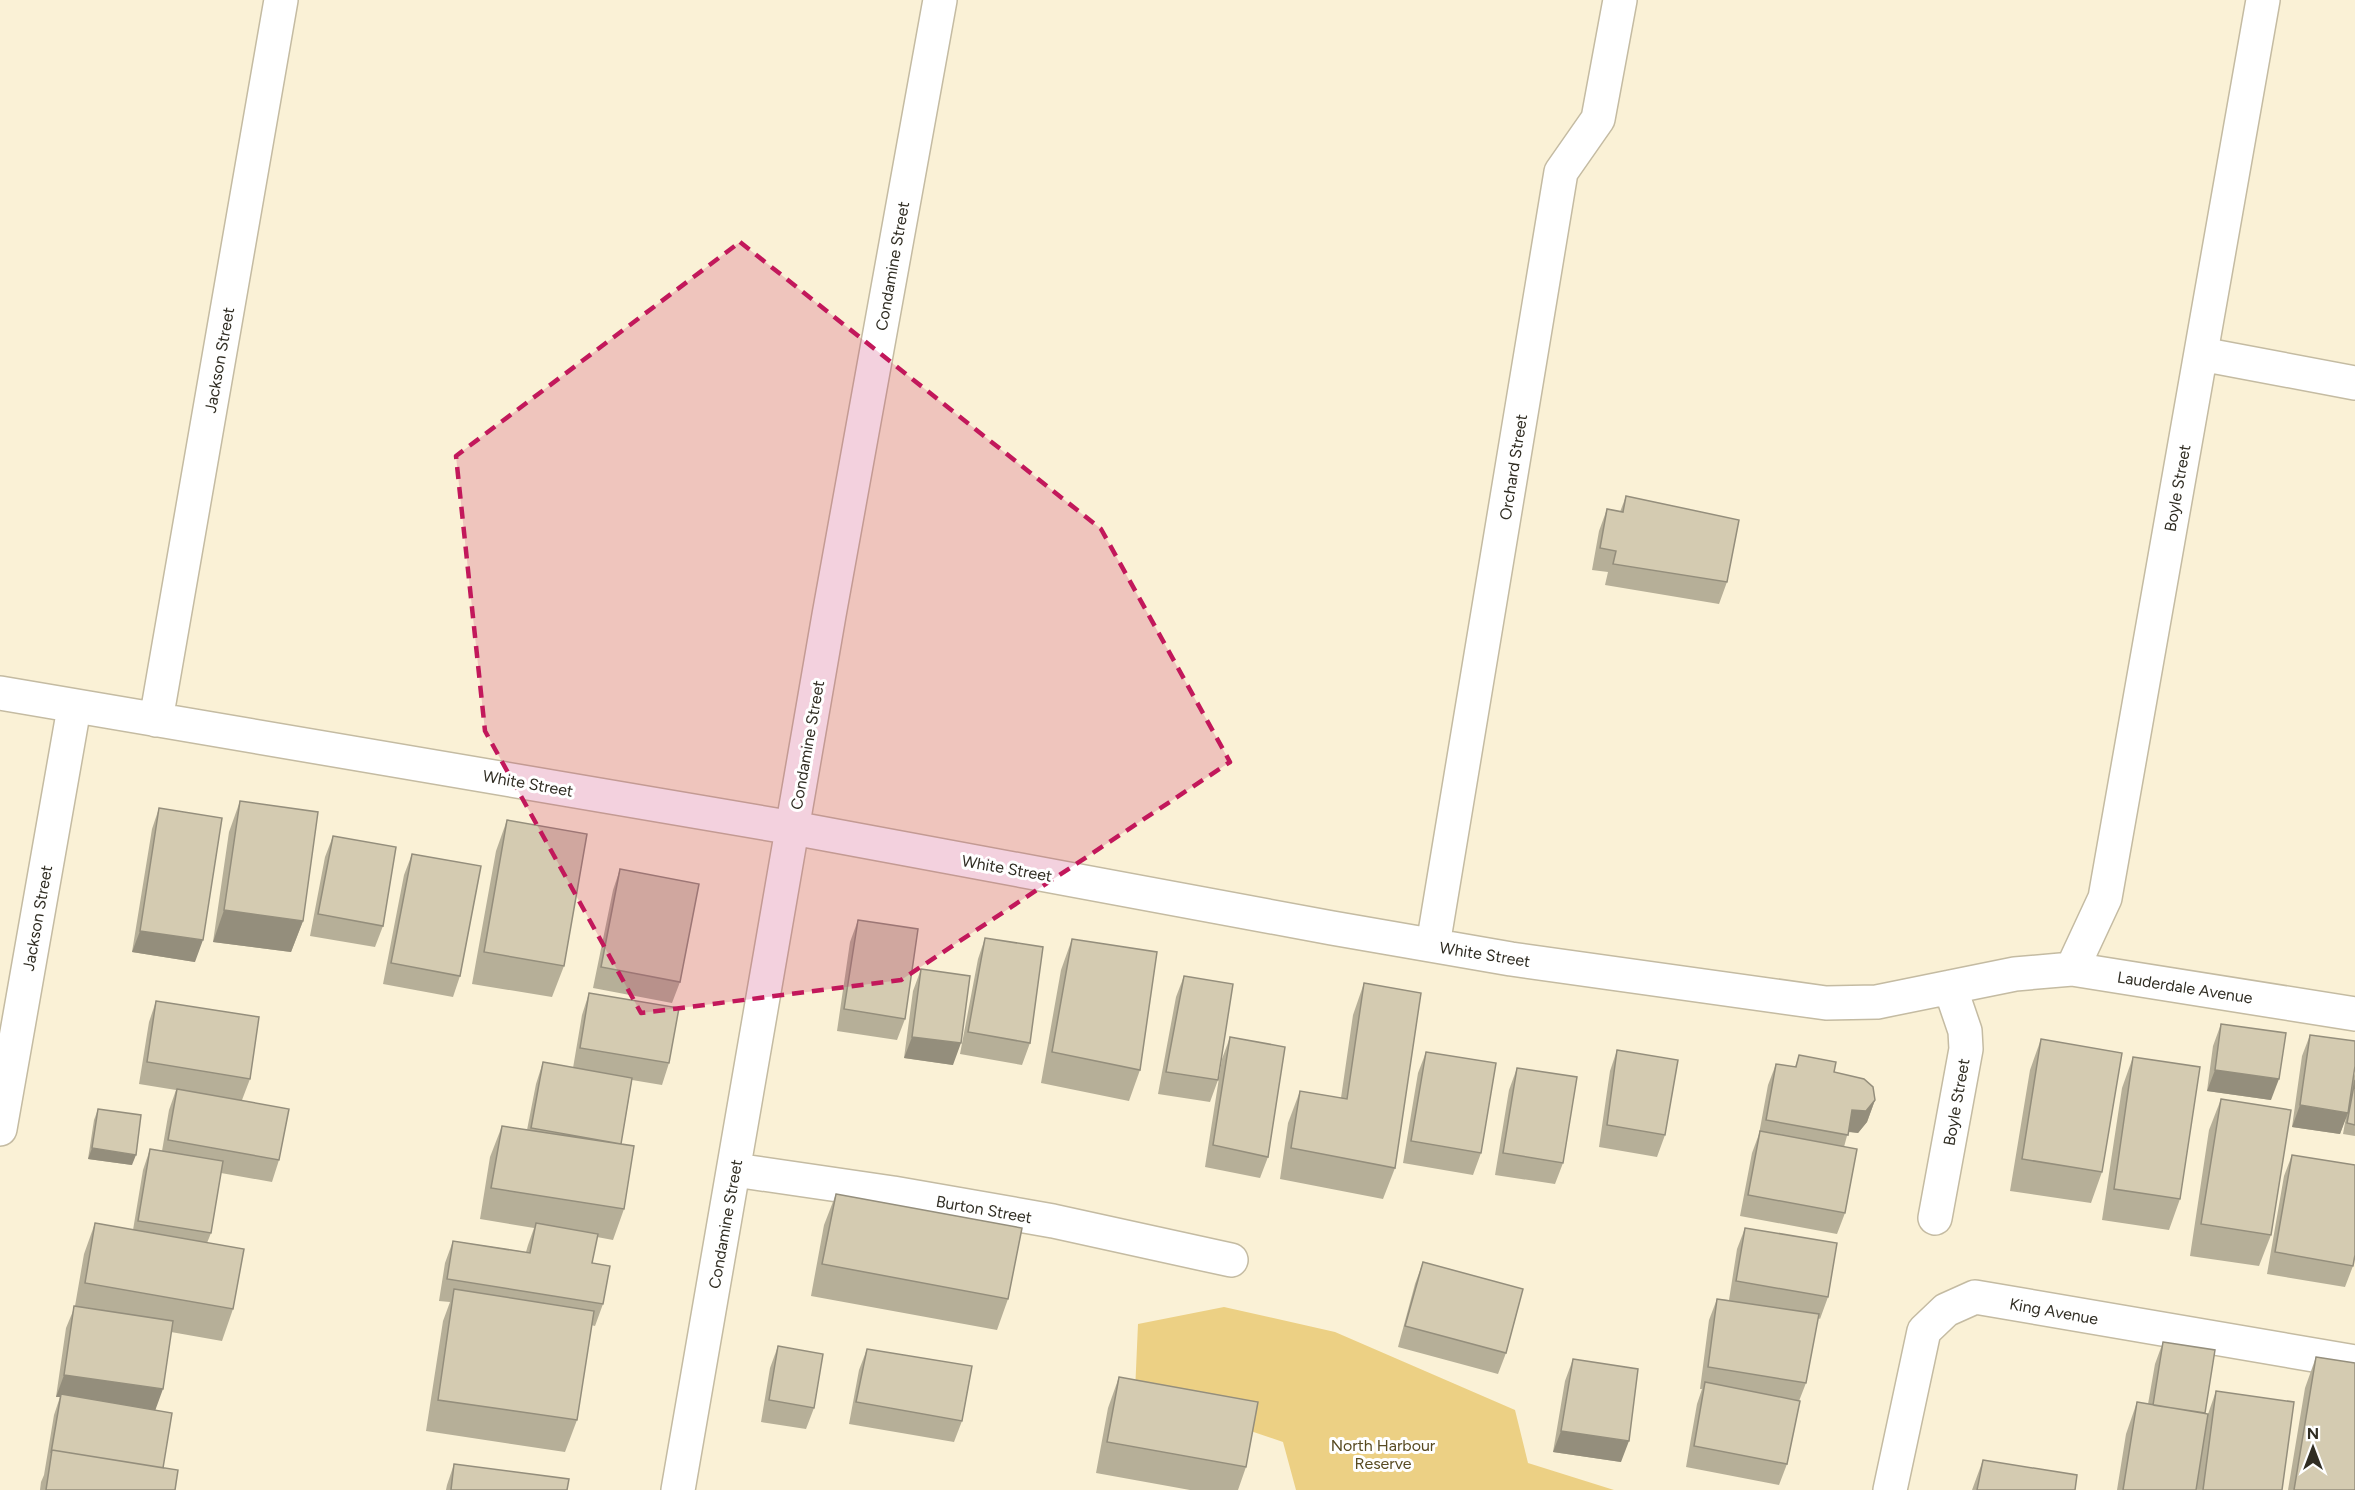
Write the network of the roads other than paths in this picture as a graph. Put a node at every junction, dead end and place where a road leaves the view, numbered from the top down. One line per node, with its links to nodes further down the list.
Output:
1 (281, 0): 9 (street, Jackson Street)
2 (940, 0): 10 (street, Condamine Street)
3 (1620, 0): 11 (street, Orchard Street)
4 (2263, 0): 5 (street, Boyle Street)
5 (2201, 354): 6 (street); 12 (street, Boyle Street)
6 (2355, 383)
7 (0, 693): 8 (street, White Street)
8 (75, 708): 9 (street, White Street); 16 (street, Jackson Street)
9 (156, 720): 10 (street, White Street)
10 (793, 828): 11 (street, White Street); 17 (street, Condamine Street)
11 (1433, 945): 14 (street, White Street)
12 (2072, 969): 13 (street, Lauderdale Avenue); 15 (street, Lauderdale Avenue)
13 (2015, 974): 14 (street, White Street)
14 (1950, 987): 18 (street, Boyle Street)
15 (2355, 1014)
16 (0, 1129)
17 (735, 1170): 19 (street, Burton Street); 21 (street, Condamine Street)
18 (1935, 1218)
19 (1232, 1260)
20 (2355, 1362): 22 (street, King Avenue)
21 (678, 1490)
22 (1890, 1490)

